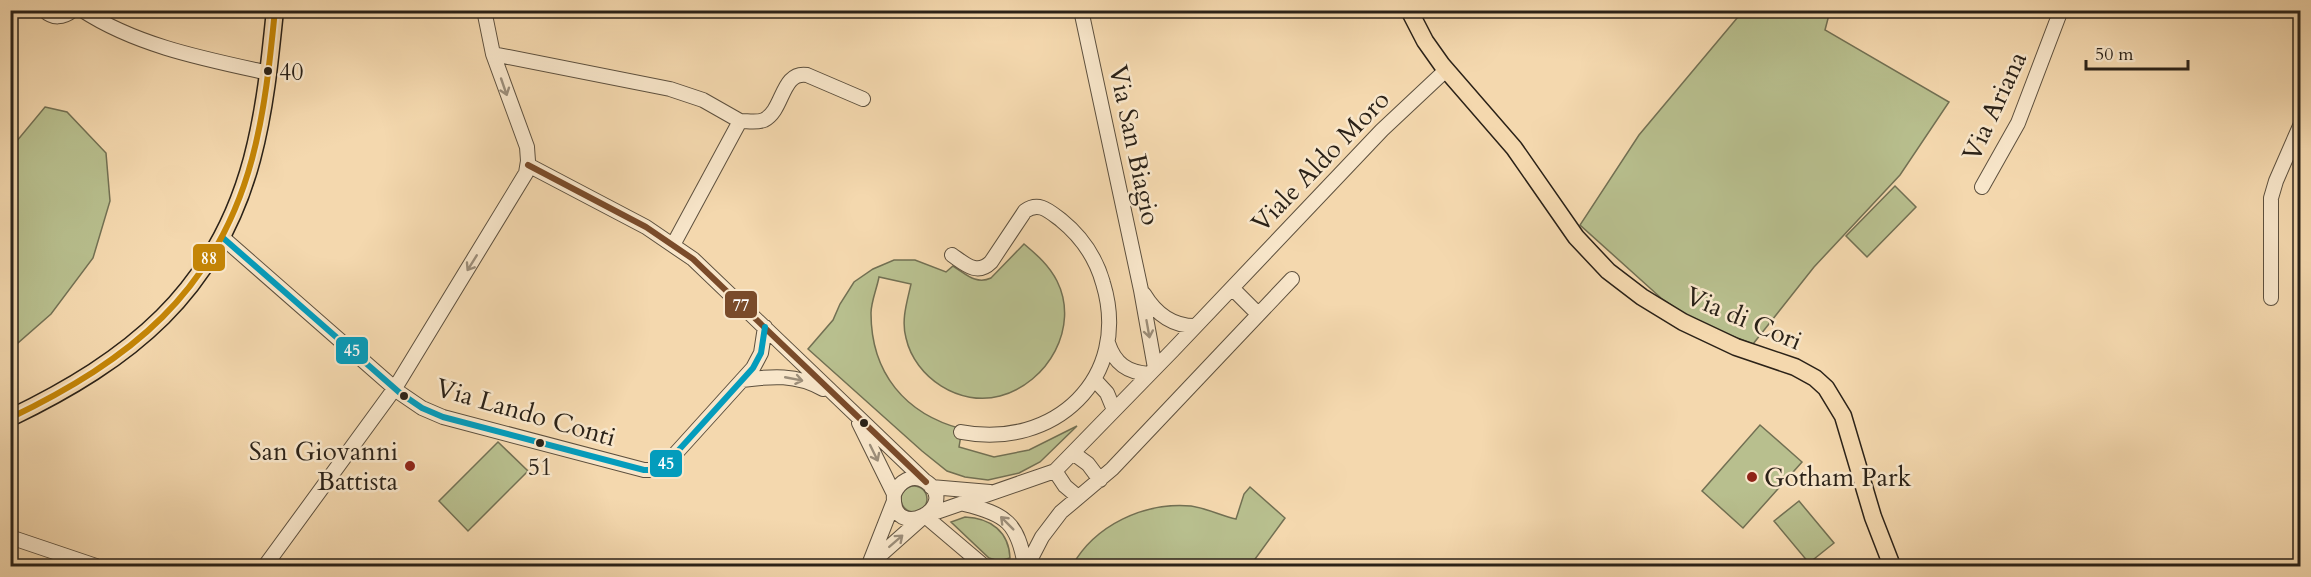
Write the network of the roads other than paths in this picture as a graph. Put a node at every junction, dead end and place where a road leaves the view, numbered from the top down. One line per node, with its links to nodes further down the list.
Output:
1 (44, 10): 2 (street)
2 (73, 10)
3 (82, 10): 11 (street)
4 (275, 10): 11 (main road)
5 (484, 10): 9 (street)
6 (1081, 10): 22 (street, Via San Biagio)
7 (1409, 10): 10 (main road, Via di Cori)
8 (2061, 10): 16 (street, Via Ariana)
9 (493, 54): 13 (street); 15 (street, one-way to 15)
10 (1446, 70): 21 (street, Viale Aldo Moro); 55 (main road, Via di Cori)
11 (269, 73): 17 (main road)
12 (864, 99): 13 (street)
13 (740, 121): 18 (street)
14 (2301, 126): 23 (street)
15 (528, 165): 18 (street); 31 (street, one-way to 31)
16 (1982, 187)
17 (222, 237): 31 (street, Via Lando Conti); 35 (main road)
18 (673, 245): 26 (street)
19 (952, 255): 27 (street)
20 (1292, 279): 24 (street)
21 (1232, 288): 24 (street); 25 (street, Viale Aldo Moro)
22 (1141, 290): 25 (street, Via San Biagio); 28 (street, Via San Biagio, one-way to 28)
23 (2271, 298)
24 (1258, 314): 40 (street)
25 (1196, 326): 28 (street, Viale Aldo Moro)
26 (765, 327): 30 (street); 32 (street)
27 (1108, 343): 28 (street); 29 (street)
28 (1152, 371): 33 (street, Viale Aldo Moro)
29 (1094, 379): 33 (street); 37 (street)
30 (742, 380): 31 (street, Via Lando Conti); 32 (street, one-way to 32)
31 (395, 388): 52 (street)
32 (840, 399): 34 (street)
33 (1114, 410): 38 (street, Viale Aldo Moro)
34 (854, 413): 41 (street); 43 (street, one-way to 43)
35 (17, 415): 36 (main road)
36 (10, 425)
37 (961, 432)
38 (1073, 453): 39 (street, Viale Aldo Moro); 40 (street)
39 (1054, 471): 42 (street); 44 (street)
40 (1100, 480): 44 (street)
41 (929, 484): 42 (street); 43 (street); 46 (street)
42 (995, 492): 45 (street)
43 (894, 497): 46 (street); 50 (street)
44 (1077, 497): 54 (street)
45 (964, 503): 46 (street); 54 (street, one-way to 45)
46 (925, 516): 50 (street, one-way to 46); 53 (street)
47 (10, 530): 49 (street)
48 (10, 537): 49 (street)
49 (26, 541): 51 (street)
50 (869, 565)
51 (96, 567)
52 (265, 567)
53 (984, 567)
54 (1026, 567)
55 (1892, 567)

